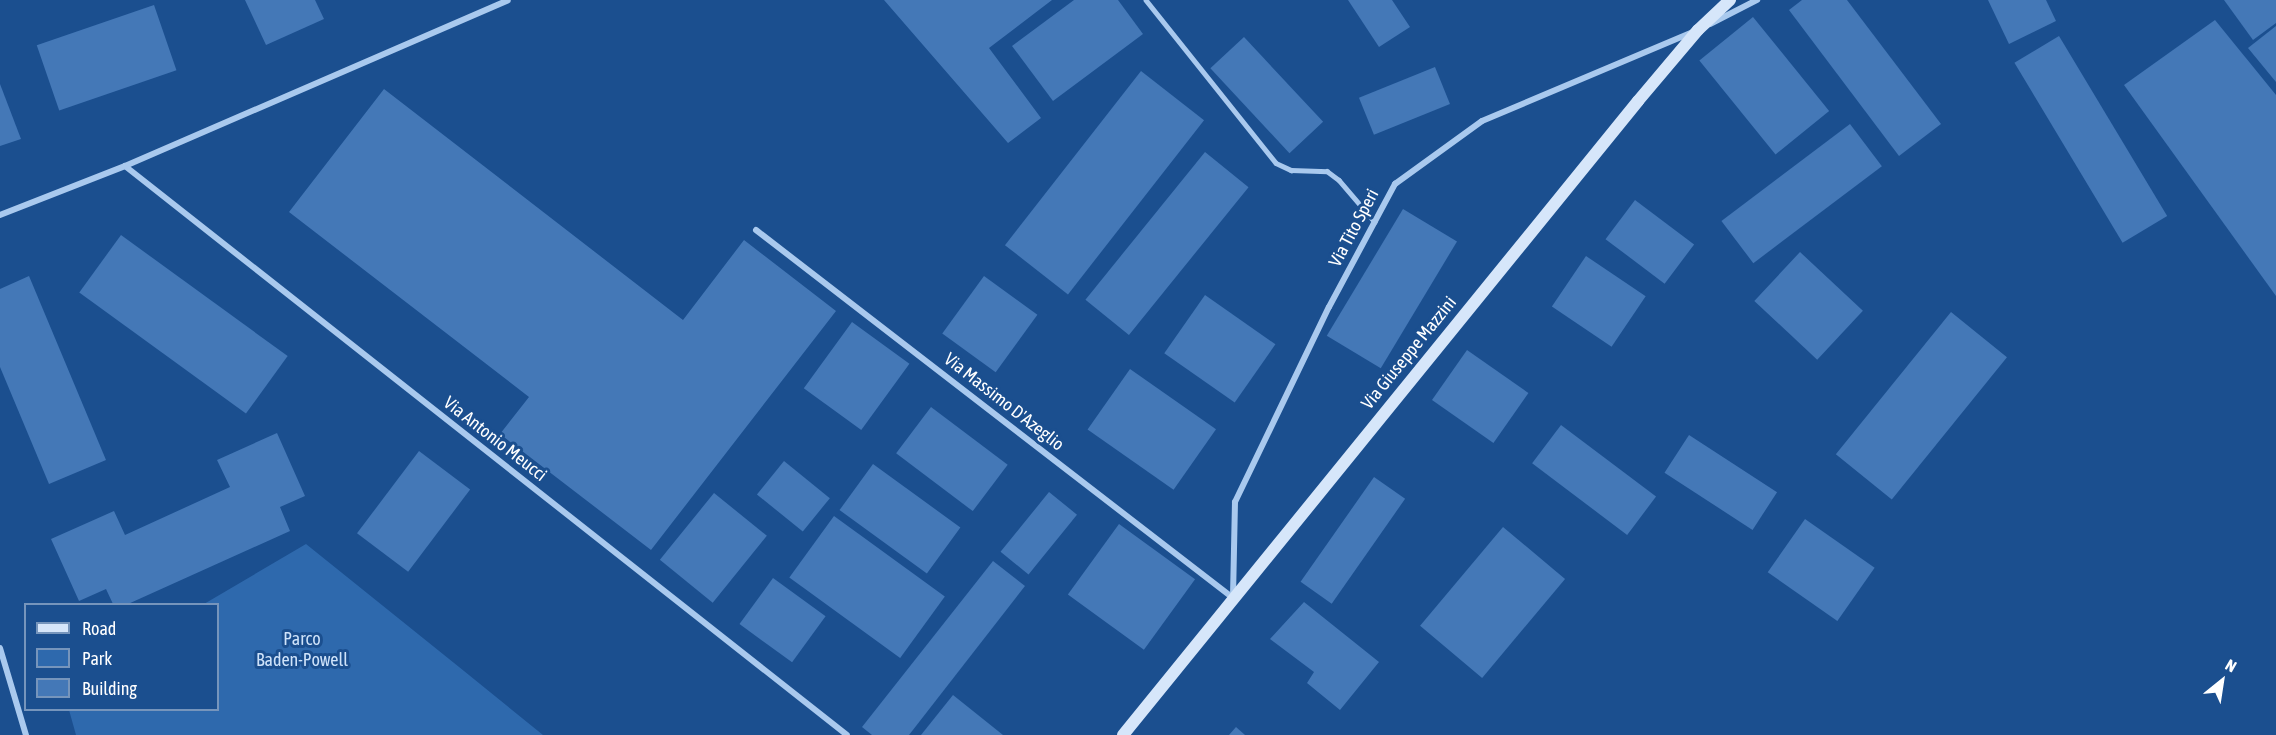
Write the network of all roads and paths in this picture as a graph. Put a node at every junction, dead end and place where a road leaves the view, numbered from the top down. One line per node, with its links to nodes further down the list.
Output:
1 (508, 0): 6 (street)
2 (1146, 0): 8 (lane)
3 (1730, 0): 5 (main road, Via Giuseppe Mazzini)
4 (1757, 0): 5 (street, Via Tito Speri)
5 (1698, 30): 8 (street, Via Tito Speri); 10 (main road, Via Giuseppe Mazzini)
6 (125, 166): 7 (street); 13 (street, Via Antonio Meucci)
7 (0, 215)
8 (1375, 222): 10 (street, Via Tito Speri)
9 (756, 230): 10 (street, Via Massimo D'Azeglio)
10 (1233, 598): 14 (main road, Via Giuseppe Mazzini)
11 (0, 648): 12 (street)
12 (26, 735)
13 (847, 735)
14 (1123, 735)

